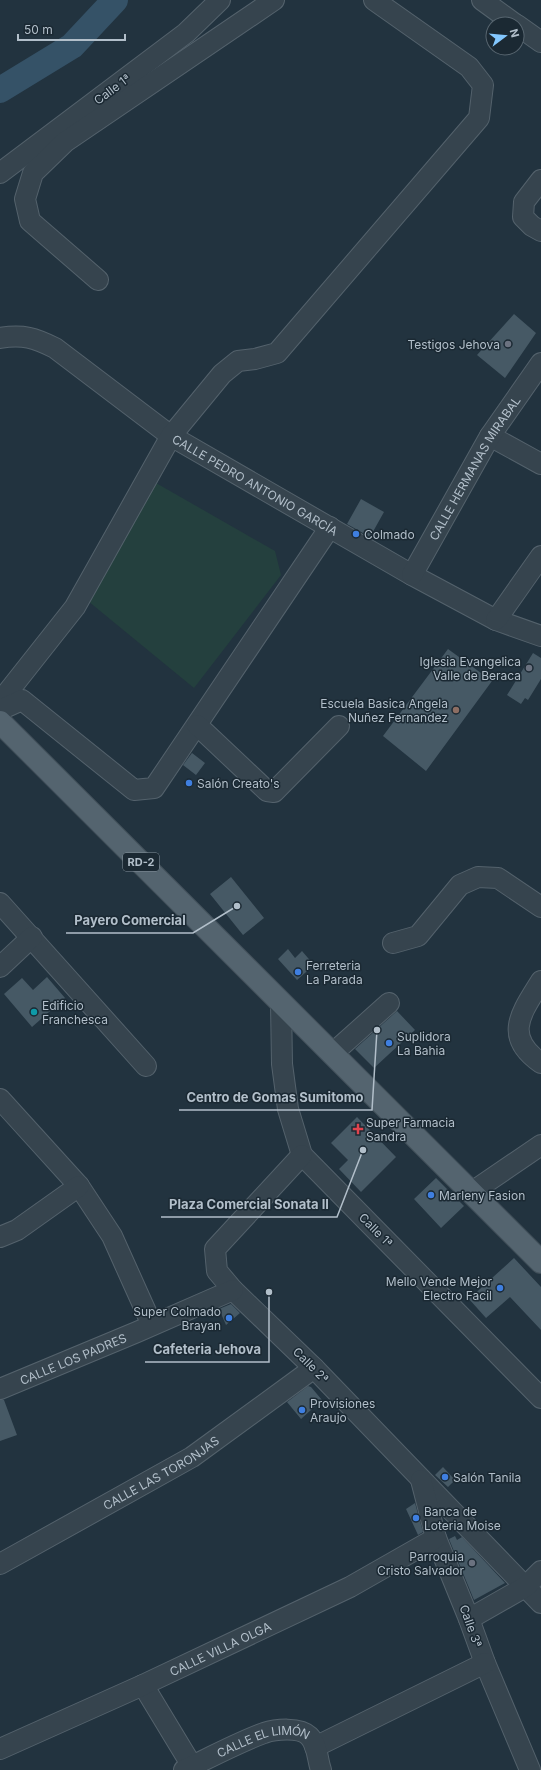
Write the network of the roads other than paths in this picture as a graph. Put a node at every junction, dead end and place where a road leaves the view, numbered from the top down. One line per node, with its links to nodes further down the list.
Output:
1 (220, 0): 8 (street, Calle 1ª)
2 (274, 0): 11 (street)
3 (374, 0): 14 (street)
4 (494, 3): 5 (street)
5 (507, 16)
6 (525, 31): 7 (street)
7 (541, 42)
8 (0, 173)
9 (541, 180): 10 (street)
10 (541, 231)
11 (98, 280)
12 (0, 338): 14 (street, CALLE PEDRO ANTONIO GARCÍA)
13 (541, 364): 15 (street, CALLE HERMANAS MIRABAL)
14 (171, 436): 17 (street, CALLE PEDRO ANTONIO GARCÍA); 22 (street)
15 (490, 436): 16 (street); 19 (street, CALLE HERMANAS MIRABAL)
16 (541, 464)
17 (330, 527): 19 (street, CALLE PEDRO ANTONIO GARCÍA); 25 (street)
18 (541, 556): 20 (street)
19 (412, 575): 20 (street, CALLE PEDRO ANTONIO GARCÍA)
20 (496, 620): 21 (street, CALLE PEDRO ANTONIO GARCÍA)
21 (541, 636)
22 (0, 702)
23 (0, 710): 25 (street)
24 (0, 722): 34 (main road, RD-2)
25 (197, 725): 26 (street)
26 (339, 726)
27 (0, 903): 29 (street)
28 (541, 907): 30 (street)
29 (32, 937): 31 (street); 37 (street)
30 (393, 943)
31 (0, 967)
32 (541, 981): 36 (street)
33 (389, 1003): 35 (street)
34 (281, 1004): 35 (main road, RD-2); 40 (street, Calle 1ª)
35 (332, 1054): 42 (main road, RD-2)
36 (541, 1062)
37 (146, 1066)
38 (0, 1099): 41 (street)
39 (541, 1145): 42 (street)
40 (302, 1155): 45 (street, Calle 2ª); 49 (street, Calle 1ª)
41 (79, 1186): 43 (street); 46 (street)
42 (472, 1192): 44 (main road, RD-2)
43 (0, 1237)
44 (541, 1262)
45 (233, 1290): 46 (street, CALLE LOS PADRES); 47 (street, Calle 2ª)
46 (152, 1325): 48 (street, CALLE LOS PADRES)
47 (314, 1368): 50 (street, Calle 2ª); 52 (street, CALLE LAS TORONJAS)
48 (0, 1389)
49 (541, 1398)
50 (421, 1479): 51 (street, Calle 3ª); 54 (street, Calle 2ª)
51 (436, 1538): 56 (street, Calle 3ª); 58 (street, CALLE VILLA OLGA)
52 (0, 1564)
53 (541, 1571): 54 (street)
54 (525, 1587): 55 (street, Calle 2ª); 56 (street)
55 (541, 1603)
56 (469, 1620): 57 (street, Calle 3ª)
57 (485, 1663): 59 (street); 63 (street, Calle 3ª)
58 (143, 1685): 60 (street, CALLE VILLA OLGA); 61 (street)
59 (315, 1747): 61 (street, CALLE EL LIMÓN); 62 (street, CALLE EL LIMÓN)
60 (0, 1749)
61 (188, 1768)
62 (318, 1769)
63 (530, 1770)

